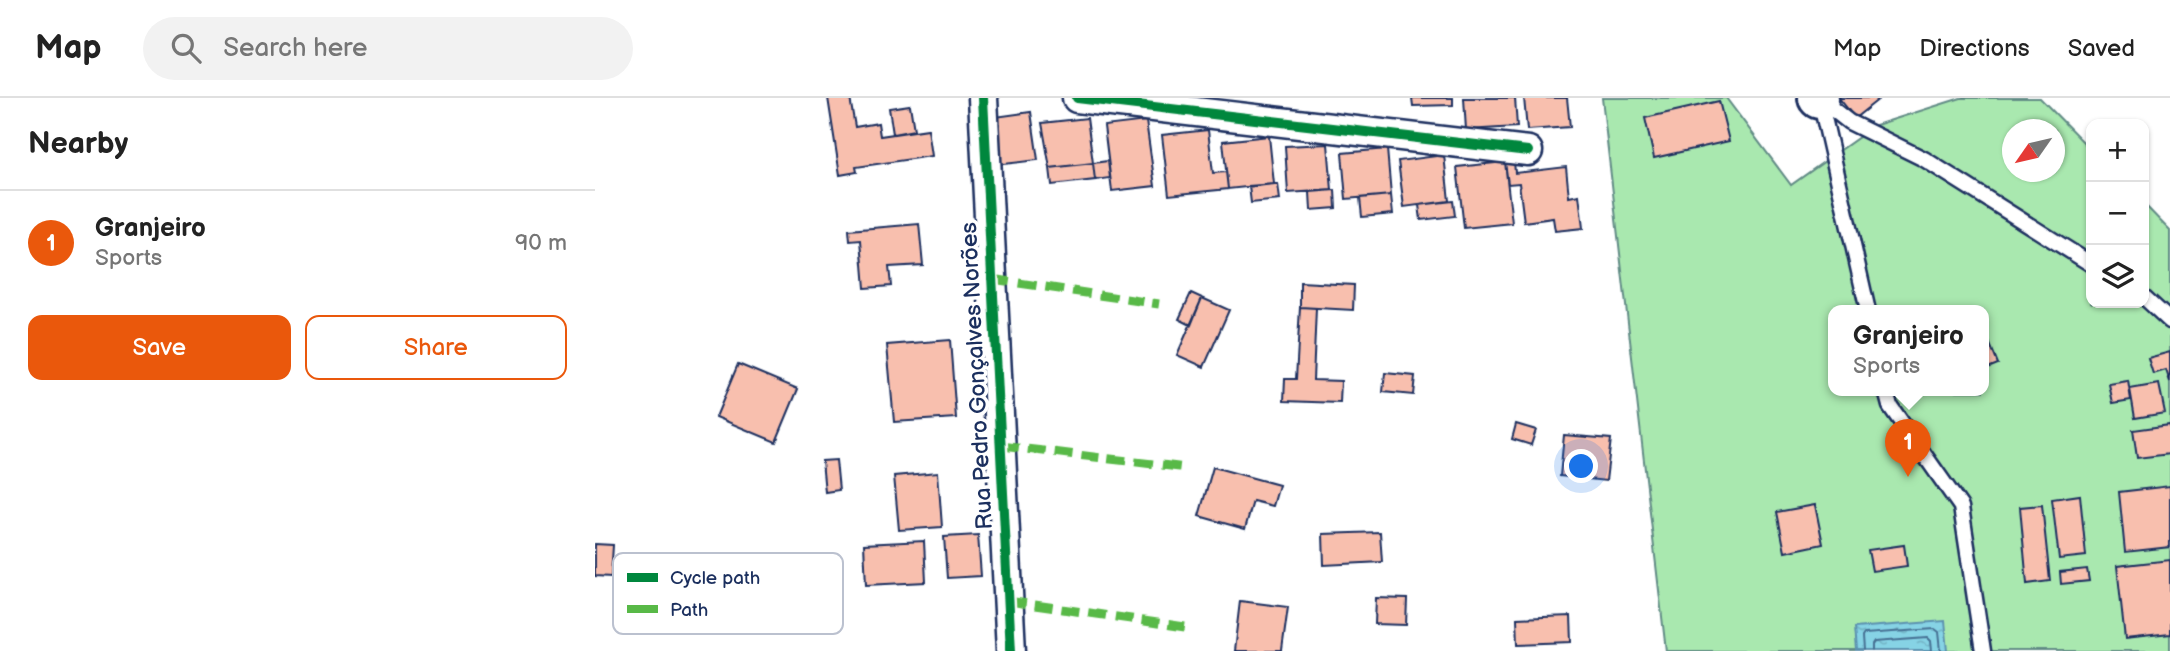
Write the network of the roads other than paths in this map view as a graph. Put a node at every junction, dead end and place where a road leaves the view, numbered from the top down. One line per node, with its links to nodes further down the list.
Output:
1 (983, 98): 10 (street, Rua Pedro Gonçalves Norões)
2 (1077, 98): 4 (street)
3 (1818, 98): 5 (lane); 7 (lane)
4 (1528, 151)
5 (2086, 261)
6 (2149, 302): 8 (lane)
7 (1867, 305)
8 (2170, 321)
9 (1887, 396): 11 (lane)
10 (1011, 651)
11 (1983, 651)

